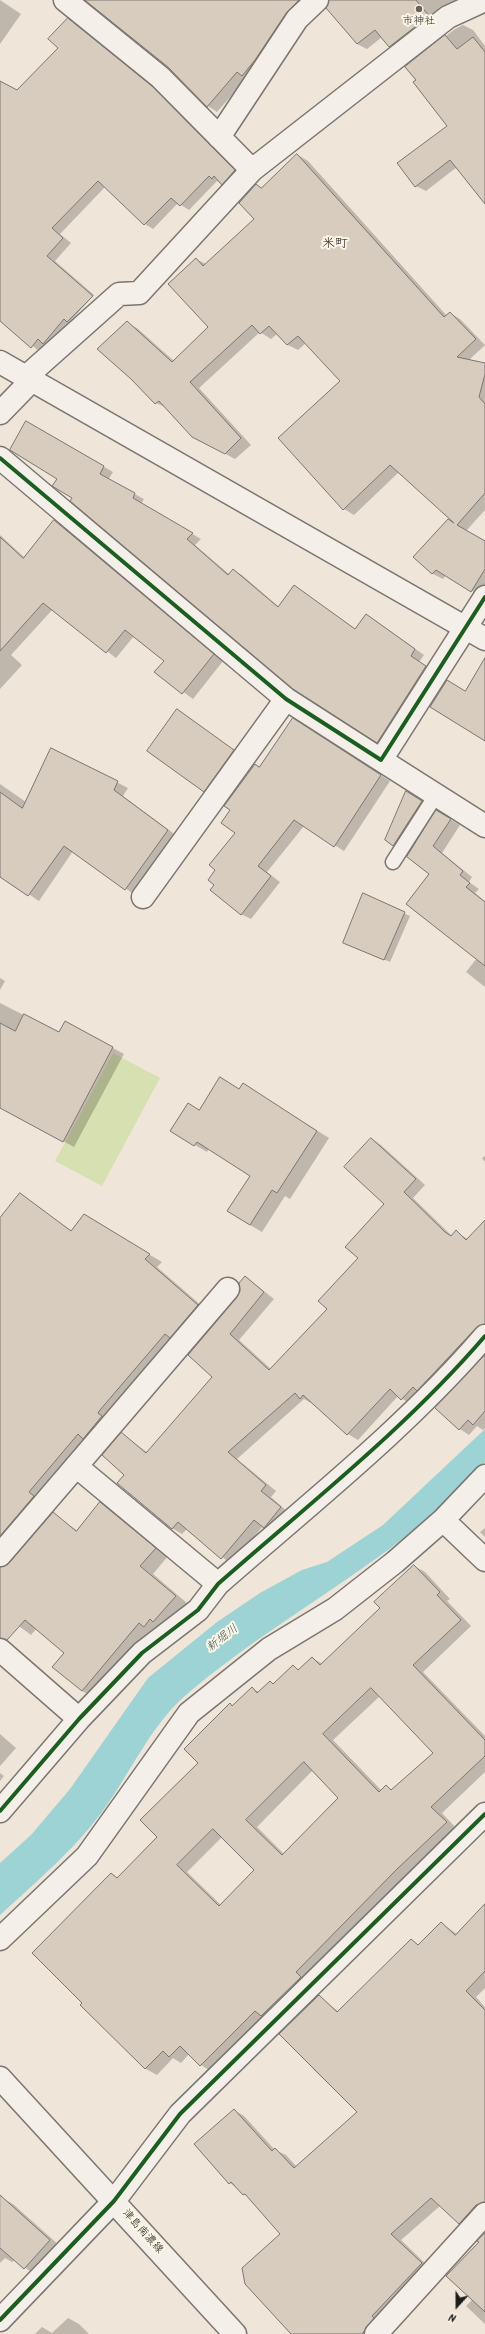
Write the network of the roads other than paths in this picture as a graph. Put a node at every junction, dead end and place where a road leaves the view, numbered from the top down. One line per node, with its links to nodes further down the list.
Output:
1 (65, 0): 4 (street)
2 (317, 0): 4 (street)
3 (485, 0): 5 (street)
4 (219, 137): 5 (street)
5 (252, 170): 7 (street)
6 (0, 362): 7 (street)
7 (30, 378): 8 (street); 11 (street)
8 (0, 413)
9 (0, 458): 13 (street)
10 (485, 597): 11 (street)
11 (466, 628): 12 (street); 14 (street)
12 (485, 639)
13 (286, 699): 14 (street); 18 (street)
14 (382, 760): 15 (street)
15 (436, 795): 16 (street); 17 (lane)
16 (485, 826)
17 (393, 862)
18 (143, 897)
19 (228, 1289): 21 (street)
20 (485, 1336): 26 (street)
21 (76, 1466): 24 (street); 26 (street)
22 (485, 1476): 23 (street)
23 (443, 1520): 25 (street); 31 (street)
24 (0, 1555)
25 (485, 1560)
26 (218, 1584): 28 (street)
27 (0, 1650): 28 (street)
28 (79, 1719): 29 (street)
29 (0, 1811)
30 (485, 1814): 33 (street)
31 (0, 1939)
32 (0, 2078): 33 (street, 津島南濃線)
33 (114, 2201): 35 (street); 36 (street, 津島南濃線)
34 (485, 2214): 37 (street)
35 (0, 2320)
36 (235, 2334)
37 (376, 2334)

